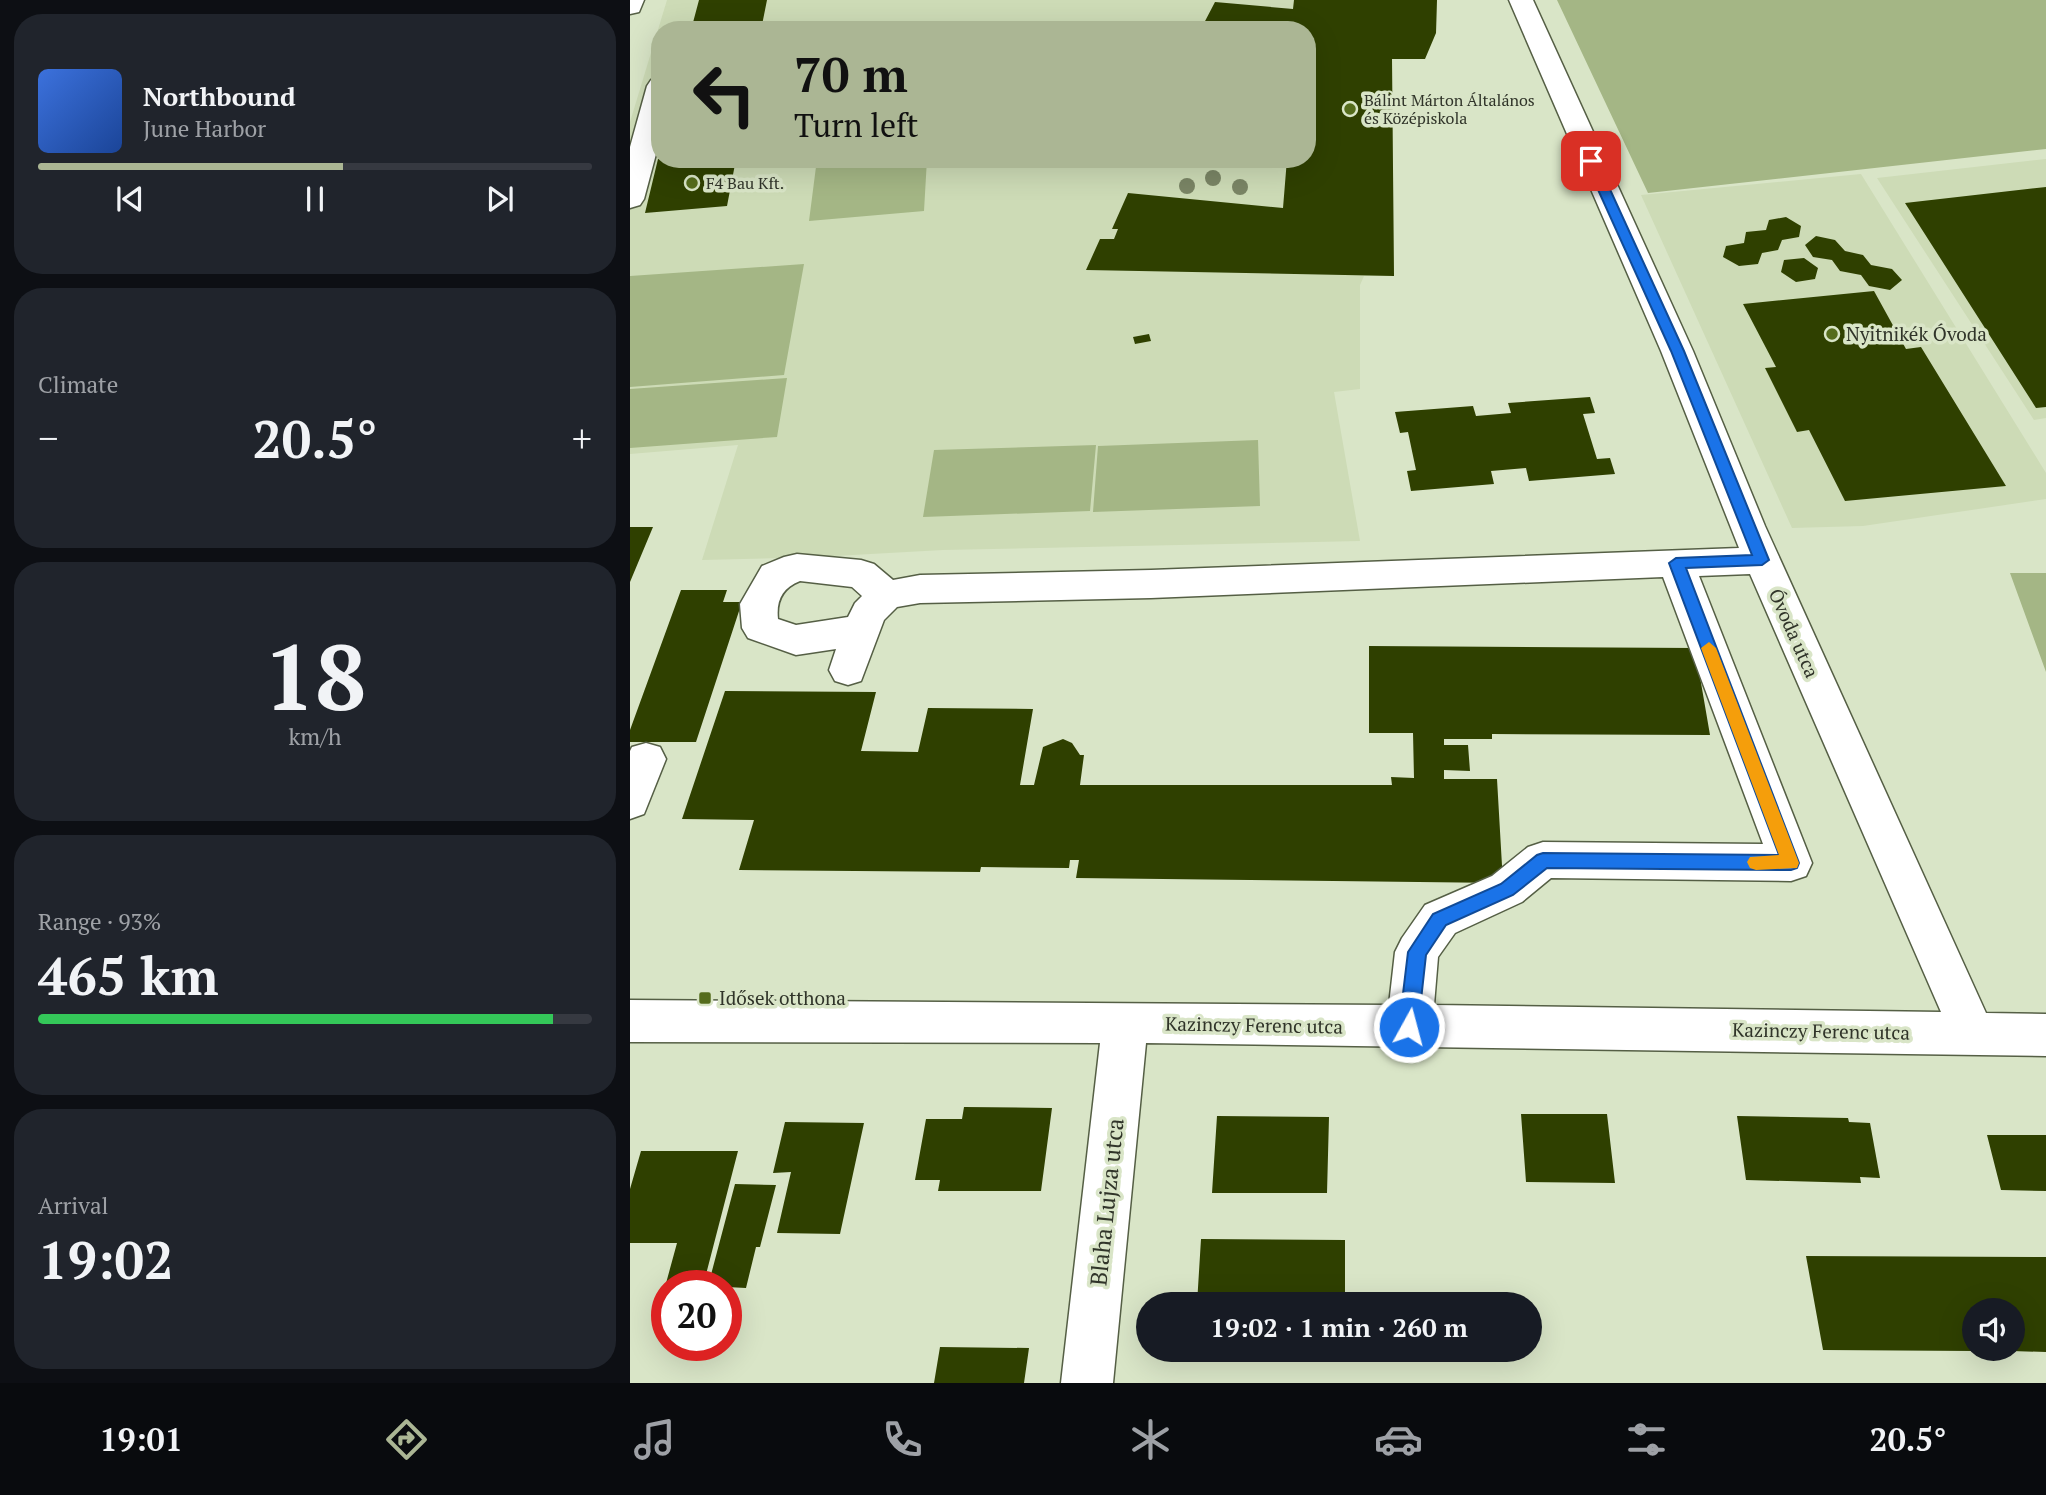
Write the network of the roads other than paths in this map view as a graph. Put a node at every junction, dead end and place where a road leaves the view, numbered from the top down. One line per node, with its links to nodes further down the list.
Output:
1 (632, 0): 3 (street)
2 (1521, 0): 7 (street, Óvoda utca)
3 (630, 7)
4 (651, 105): 5 (street)
5 (639, 131): 6 (street)
6 (630, 199)
7 (1762, 560): 8 (street); 17 (street, Óvoda utca)
8 (1676, 563): 9 (street); 16 (street)
9 (886, 595): 10 (street); 10 (street)
10 (864, 626): 11 (street)
11 (848, 670)
12 (646, 759): 13 (street)
13 (630, 802)
14 (630, 1021): 15 (street, Kazinczy Ferenc utca)
15 (1125, 1022): 16 (street, Kazinczy Ferenc utca); 19 (street, Blaha Lujza utca)
16 (1409, 1027): 17 (street, Kazinczy Ferenc utca)
17 (1972, 1033): 18 (street, Kazinczy Ferenc utca)
18 (2046, 1035)
19 (1087, 1383)

